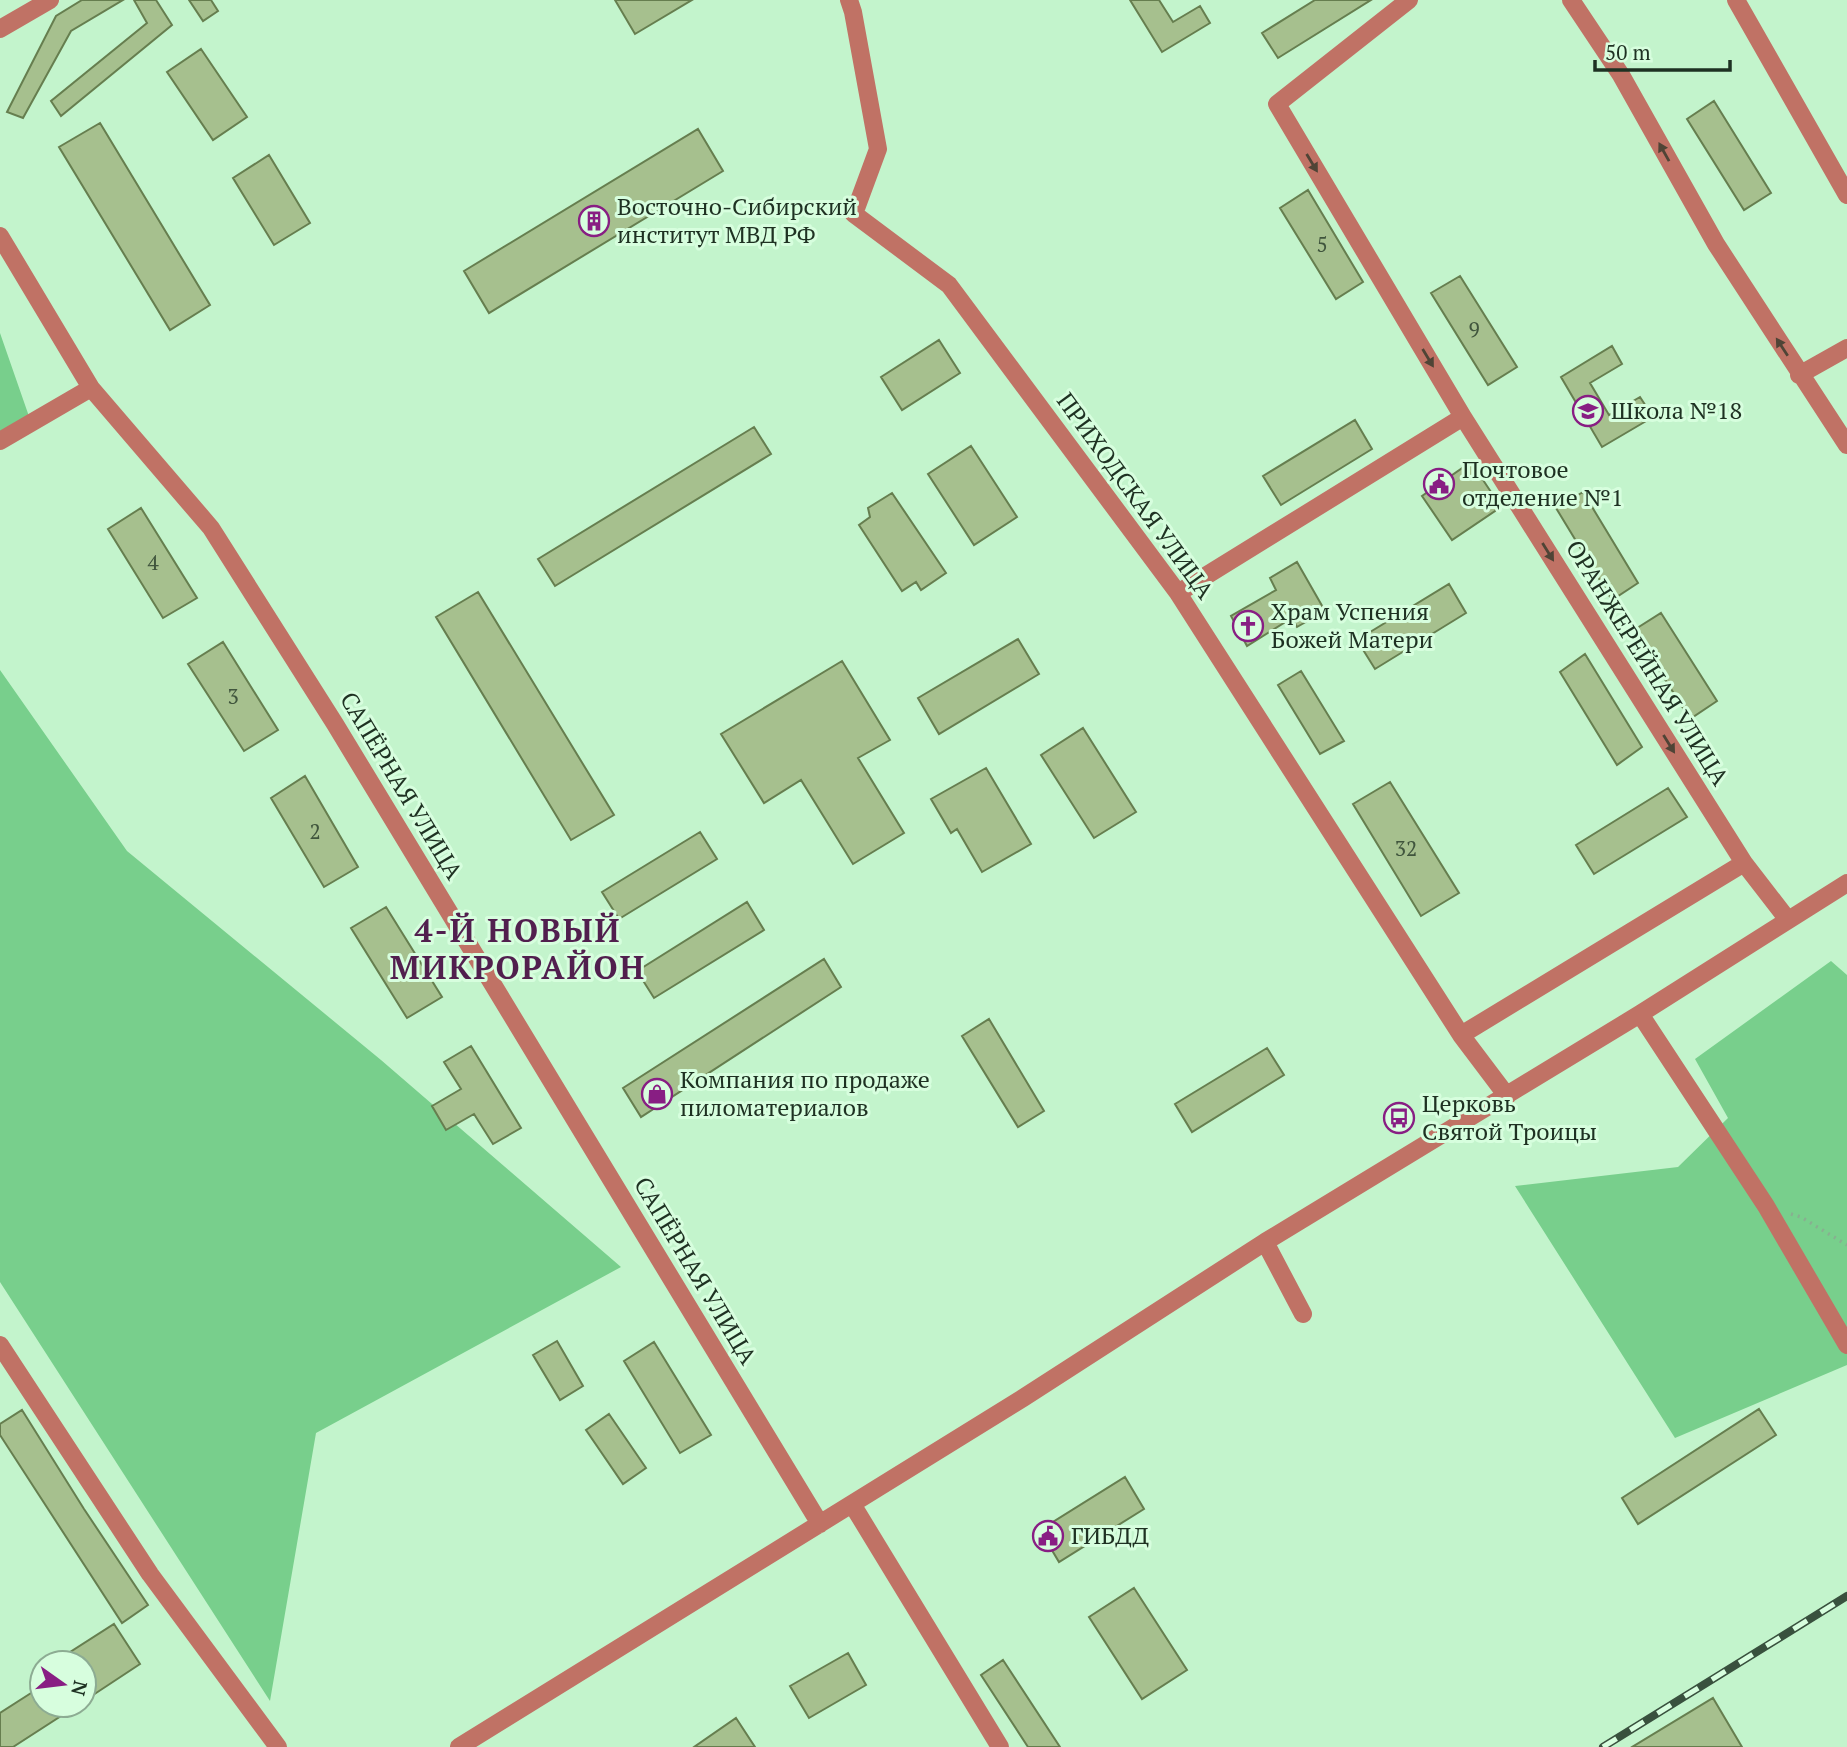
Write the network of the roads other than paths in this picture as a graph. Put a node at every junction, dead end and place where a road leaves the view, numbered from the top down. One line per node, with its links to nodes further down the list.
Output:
1 (50, 0): 6 (street)
2 (849, 0): 15 (street, ПРИХОДСКАЯ УЛИЦА)
3 (1408, 0): 12 (street, ОРАНЖЕРЕЙНАЯ УЛИЦА, one-way to 12)
4 (1571, 0): 10 (street, one-way to 4)
5 (1736, 0): 7 (street)
6 (0, 29)
7 (1847, 195)
8 (0, 236): 11 (street, САПЁРНАЯ УЛИЦА)
9 (1847, 348): 10 (street)
10 (1799, 375): 14 (street)
11 (91, 388): 13 (street); 27 (street, САПЁРНАЯ УЛИЦА)
12 (1464, 417): 15 (street); 16 (street, ОРАНЖЕРЕЙНАЯ УЛИЦА, one-way to 16)
13 (0, 441)
14 (1847, 445)
15 (1178, 593): 20 (street, ПРИХОДСКАЯ УЛИЦА)
16 (1744, 863): 18 (street, ОРАНЖЕРЕЙНАЯ УЛИЦА); 20 (street)
17 (1847, 883): 18 (street)
18 (1788, 920): 19 (street)
19 (1640, 1014): 21 (street); 25 (street)
20 (1461, 1034): 21 (street, ПРИХОДСКАЯ УЛИЦА)
21 (1507, 1096): 22 (street)
22 (1265, 1242): 23 (street); 26 (street)
23 (1303, 1314)
24 (0, 1345): 28 (street)
25 (1847, 1345)
26 (852, 1504): 27 (street); 30 (street)
27 (820, 1524): 29 (street)
28 (278, 1747)
29 (459, 1747)
30 (1000, 1747)

